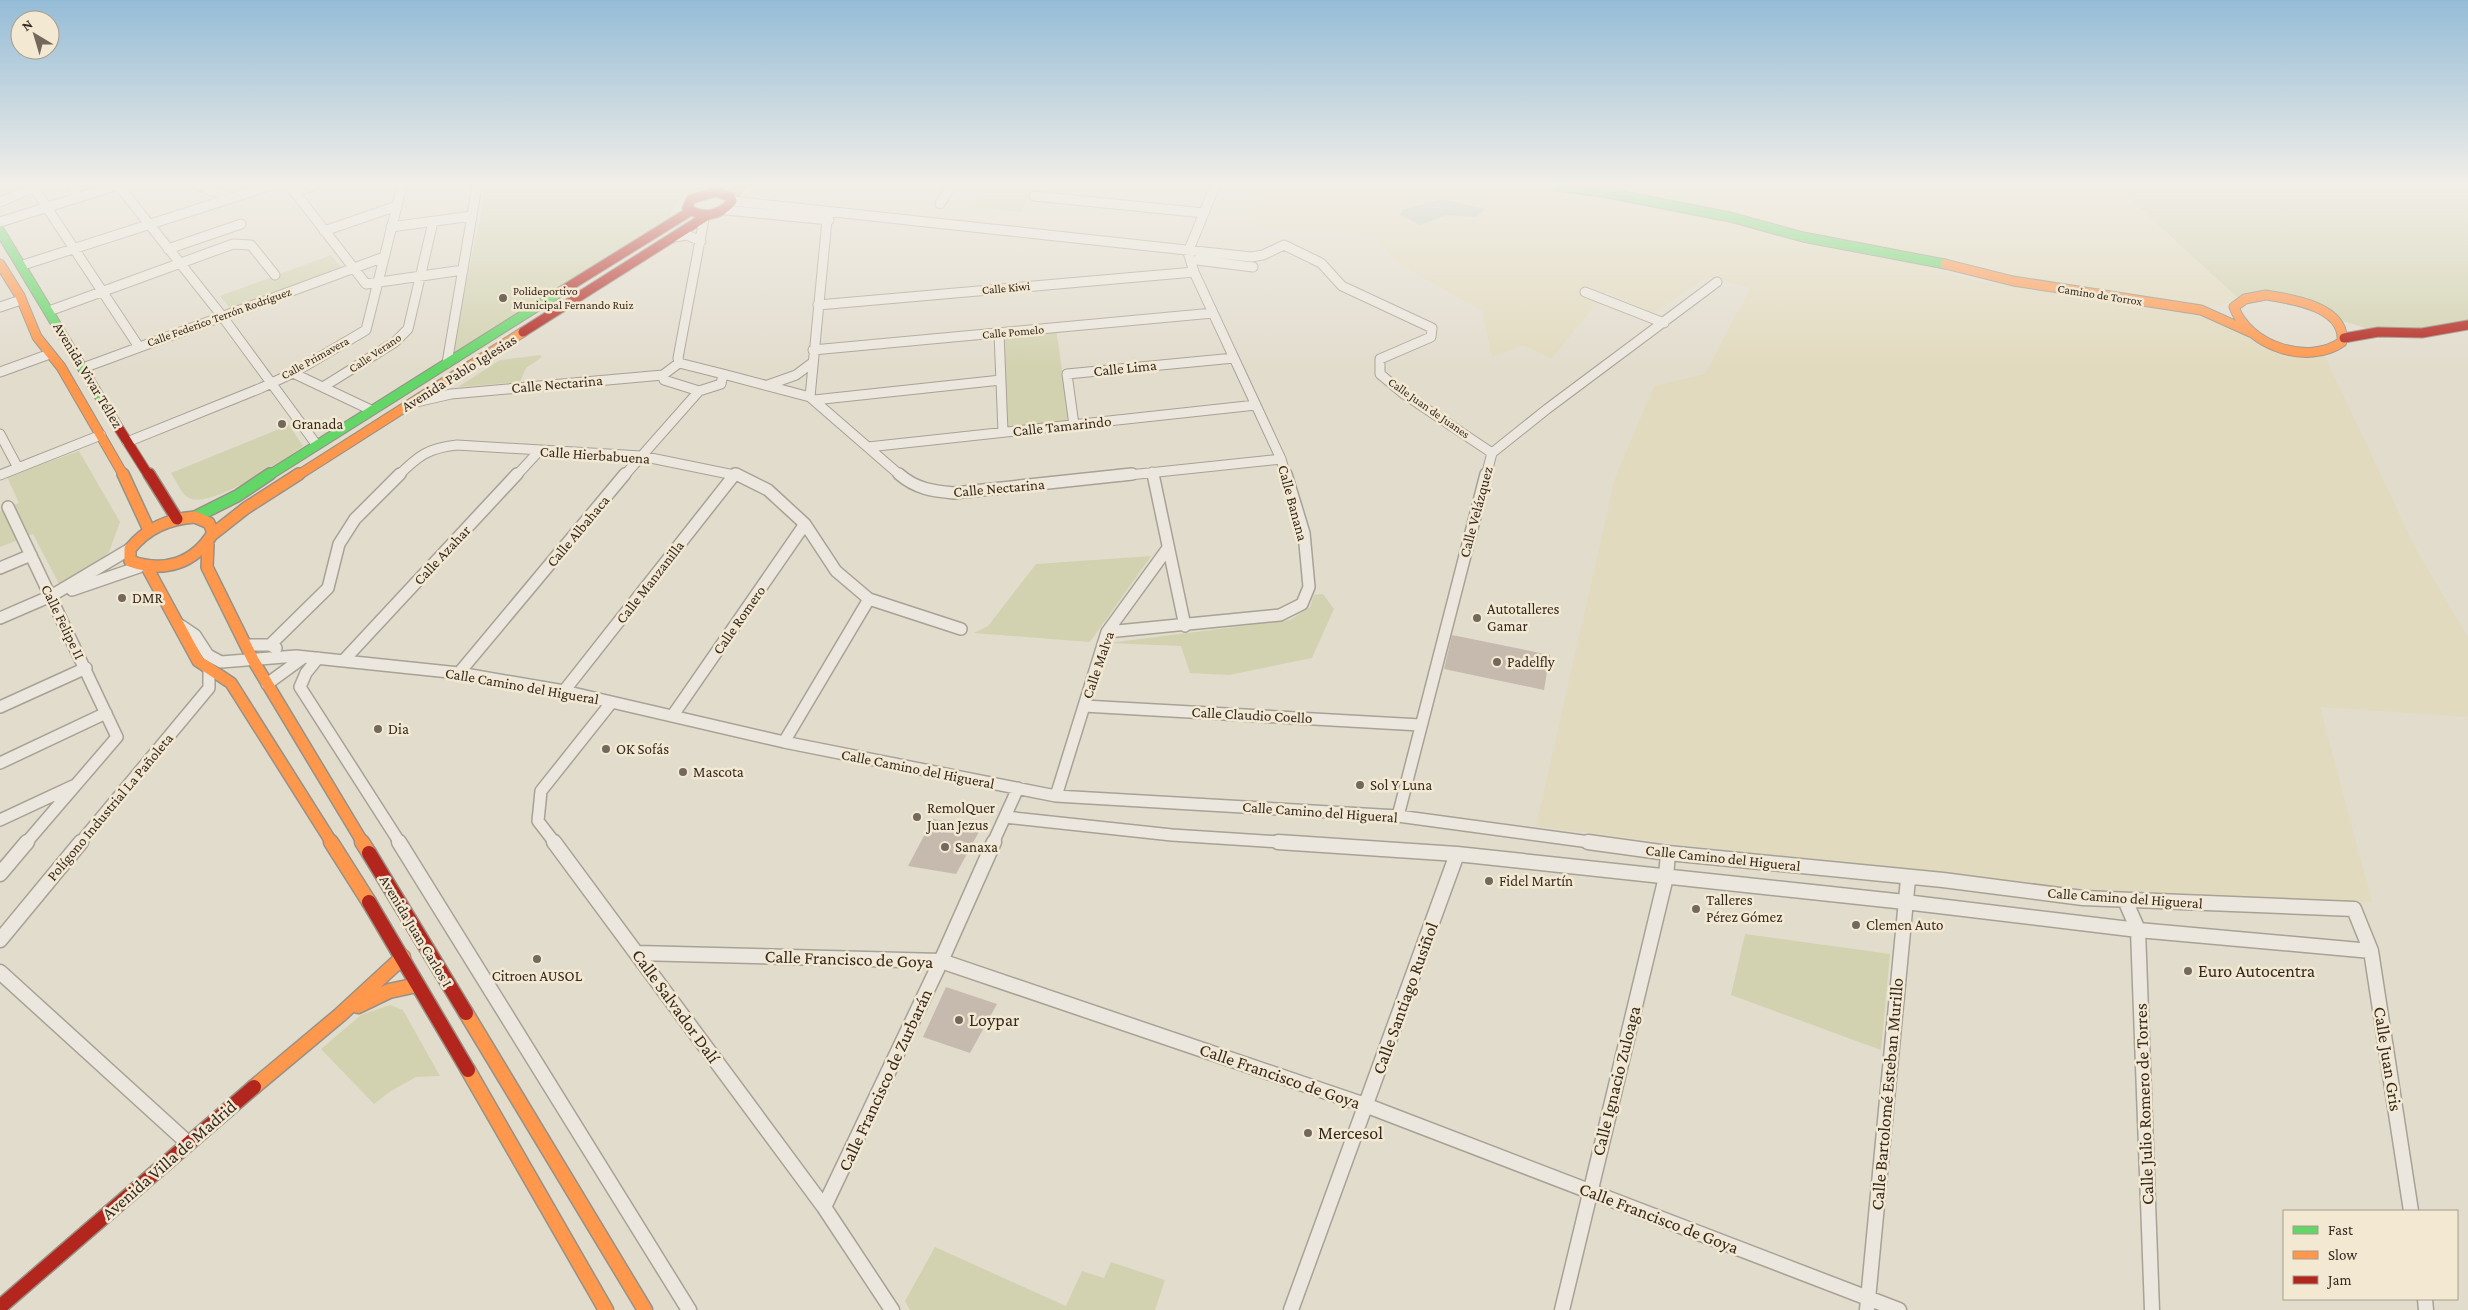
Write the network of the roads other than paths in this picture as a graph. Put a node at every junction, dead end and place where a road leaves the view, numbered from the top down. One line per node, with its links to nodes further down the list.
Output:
1 (11, 247): 24 (street, Avenida Vivar Téllez)
2 (79, 247): 19 (street)
3 (173, 247): 20 (street)
4 (225, 247): 25 (street)
5 (253, 247): 29 (street)
6 (336, 247): 26 (street)
7 (386, 247): 22 (street, Calle Primavera)
8 (428, 247): 30 (street, Calle Verano)
9 (467, 247): 27 (street)
10 (633, 247): 54 (street, Avenida Pablo Iglesias)
11 (658, 247): 64 (street, Avenida Pablo Iglesias)
12 (700, 247): 55 (street)
13 (823, 247): 37 (street)
14 (1109, 247): 21 (street)
15 (1192, 247): 21 (street)
16 (1280, 247): 21 (street, Calle Juan de Juanes)
17 (1288, 247): 81 (street, Calle Juan de Juanes)
18 (1857, 247): 39 (street, Camino de Torrox)
19 (73, 249): 24 (street); 33 (street)
20 (168, 249): 25 (street)
21 (1189, 256): 28 (street, Calle Banana)
22 (384, 257): 26 (street, Calle Federico Terrón Rodríguez); 31 (street, Calle Primavera)
23 (0, 264): 35 (street, Avenida Vivar Téllez)
24 (23, 265): 40 (street, Avenida Vivar Téllez)
25 (180, 265): 33 (street); 42 (street)
26 (352, 268): 31 (street); 42 (street, Calle Federico Terrón Rodríguez)
27 (463, 270): 30 (street); 54 (street)
28 (1194, 272): 37 (street, Calle Kiwi); 41 (street, Calle Banana)
29 (275, 275)
30 (422, 275): 31 (street); 66 (street, Calle Verano)
31 (378, 281): 59 (street, Calle Primavera)
32 (1717, 282): 44 (street, Calle Velázquez)
33 (102, 292): 40 (street); 50 (street)
34 (1585, 292): 44 (street)
35 (21, 300): 38 (street); 52 (street, Avenida Vivar Téllez)
36 (2240, 300): 39 (street, Camino de Torrox); 43 (street, Camino de Torrox); 46 (street)
37 (818, 305): 51 (street)
38 (0, 308)
39 (2202, 310): 46 (street, Camino de Torrox)
40 (50, 311): 57 (street, Avenida Vivar Téllez)
41 (1213, 313): 48 (street, Calle Pomelo); 53 (street, Calle Banana)
42 (222, 316): 50 (street, Calle Federico Terrón Rodríguez); 63 (street)
43 (2333, 318): 47 (street); 49 (street)
44 (1664, 323): 81 (street, Calle Velázquez)
45 (2468, 325): 47 (street)
46 (2250, 332): 49 (street, Camino de Torrox)
47 (2378, 332): 49 (street)
48 (999, 333): 51 (street, Calle Pomelo); 62 (street)
49 (2344, 338)
50 (139, 347): 57 (street, Calle Federico Terrón Rodríguez)
51 (813, 350): 56 (street)
52 (47, 355): 58 (street); 76 (street, Avenida Vivar Téllez)
53 (1234, 358): 71 (street, Calle Banana); 73 (street, Calle Lima)
54 (447, 363): 72 (street, Avenida Pablo Iglesias)
55 (679, 363): 60 (street, Calle Nectarina); 61 (street)
56 (812, 363): 65 (street); 69 (street)
57 (84, 368): 77 (street, Avenida Vivar Téllez)
58 (0, 372)
59 (293, 373): 63 (street, Calle Primavera); 66 (street)
60 (723, 374): 65 (street, Calle Nectarina); 67 (street)
61 (663, 375): 67 (street); 68 (street, Calle Nectarina)
62 (1000, 380): 69 (street); 74 (street)
63 (270, 382): 77 (street, Calle Primavera); 78 (street)
64 (442, 383): 68 (street); 70 (street, Avenida Pablo Iglesias)
65 (768, 385): 69 (street, Calle Nectarina)
66 (323, 387): 72 (street)
67 (699, 391): 82 (street, Calle Albahaca)
68 (451, 394): 70 (street, Calle Nectarina)
69 (812, 399): 79 (street, Calle Nectarina)
70 (410, 404): 93 (street, Avenida Pablo Iglesias)
71 (1256, 405): 73 (street, Calle Tamarindo); 83 (street, Calle Banana)
72 (371, 410): 78 (street, Avenida Pablo Iglesias)
73 (1074, 425): 74 (street, Calle Tamarindo)
74 (1002, 432): 79 (street, Calle Tamarindo)
75 (0, 434): 84 (street)
76 (101, 435): 84 (street); 92 (street, Avenida Vivar Téllez)
77 (127, 442): 90 (street, Avenida Vivar Téllez)
78 (316, 444): 89 (street, Avenida Pablo Iglesias)
79 (868, 447): 85 (street, Calle Nectarina)
80 (540, 450): 82 (street, Calle Hierbabuena); 108 (street, Calle Hierbabuena); 112 (street, Calle Azahar)
81 (1492, 452): 123 (street, Calle Velázquez)
82 (641, 456): 86 (street, Calle Hierbabuena); 115 (street, Calle Albahaca)
83 (1281, 459): 85 (street, Calle Nectarina); 104 (street, Calle Banana)
84 (18, 468): 87 (street)
85 (1152, 472): 95 (street)
86 (735, 474): 91 (street, Calle Hierbabuena); 117 (street, Calle Manzanilla)
87 (0, 475)
88 (8, 508): 97 (street, Calle Felipe II)
89 (195, 518): 90 (street); 93 (street)
90 (177, 519): 92 (street)
91 (805, 524): 101 (street, Calle Hierbabuena); 122 (street, Calle Romero)
92 (149, 530): 96 (street)
93 (213, 534): 94 (street)
94 (208, 545): 99 (street); 107 (street, Avenida Juan Carlos I)
95 (1168, 548): 104 (street); 106 (street, Calle Malva)
96 (130, 549): 99 (street, Avenida Juan Carlos I); 100 (street)
97 (31, 555): 98 (street); 100 (street, Calle Felipe II)
98 (0, 568)
99 (144, 568): 100 (street); 103 (street, Avenida Juan Carlos I)
100 (51, 596): 102 (street); 113 (street, Calle Felipe II)
101 (868, 599): 105 (street, Calle Hierbabuena); 124 (street)
102 (0, 618)
103 (180, 625): 111 (street, Calle Camino del Higueral); 114 (street, Avenida Juan Carlos I)
104 (1185, 626): 106 (street, Calle Banana)
105 (961, 629)
106 (1107, 632): 119 (street, Calle Malva)
107 (246, 645): 108 (street, Calle Camino del Higueral); 111 (street, Avenida Juan Carlos I)
108 (270, 645): 109 (street, Calle Camino del Higueral)
109 (300, 656): 110 (street, Calle Camino del Higueral); 111 (street, Calle Camino del Higueral); 116 (street)
110 (318, 658): 112 (street, Calle Camino del Higueral); 158 (street)
111 (253, 660): 116 (street, Avenida Juan Carlos I)
112 (344, 660): 115 (street, Calle Camino del Higueral)
113 (86, 668): 120 (street); 121 (street, Calle Felipe II)
114 (209, 669): 141 (street, Polígono Industrial La Pañoleta); 144 (street, Avenida Juan Carlos I)
115 (459, 673): 117 (street, Calle Camino del Higueral)
116 (267, 684): 157 (street, Avenida Juan Carlos I)
117 (564, 691): 118 (street, Calle Camino del Higueral)
118 (611, 703): 122 (street, Calle Camino del Higueral); 143 (street, Calle Salvador Dalí)
119 (1084, 706): 123 (street, Calle Claudio Coello); 128 (street, Calle Malva)
120 (0, 707)
121 (106, 713): 125 (street); 126 (street, Calle Felipe II)
122 (673, 715): 124 (street, Calle Camino del Higueral)
123 (1420, 725): 129 (street, Calle Velázquez)
124 (784, 742): 127 (street, Calle Camino del Higueral)
125 (0, 763)
126 (77, 784): 131 (street); 134 (street)
127 (1018, 788): 128 (street, Calle Camino del Higueral); 130 (street, Calle Francisco de Zurbarán)
128 (1056, 796): 129 (street, Calle Camino del Higueral)
129 (1398, 816): 132 (street, Calle Camino del Higueral)
130 (1005, 817): 133 (street, Calle Camino del Higueral); 145 (street, Calle Francisco de Zurbarán)
131 (0, 820)
132 (1668, 853): 135 (street, Calle Ignacio Zuloaga); 136 (street, Calle Camino del Higueral)
133 (1457, 854): 135 (street, Calle Camino del Higueral); 149 (street, Calle Santiago Rusiñol)
134 (0, 874)
135 (1666, 877): 138 (street, Calle Camino del Higueral); 151 (street, Calle Ignacio Zuloaga)
136 (1908, 878): 137 (street, Calle Camino del Higueral); 138 (street, Calle Bartolomé Esteban Murillo)
137 (2125, 900): 139 (street, Calle Camino del Higueral); 140 (street, Calle Julio Romero de Torres)
138 (1906, 902): 140 (street, Calle Camino del Higueral); 154 (street, Calle Bartolomé Esteban Murillo)
139 (2354, 909): 142 (street, Calle Juan Gris)
140 (2138, 930): 142 (street, Calle Camino del Higueral); 163 (street, Calle Julio Romero de Torres)
141 (0, 940)
142 (2371, 951): 153 (street, Calle Juan Gris)
143 (637, 953): 145 (street, Calle Francisco de Goya); 152 (street, Calle Salvador Dalí)
144 (402, 957): 147 (street, Avenida Juan Carlos I); 148 (street)
145 (941, 961): 149 (street, Calle Francisco de Goya); 152 (street, Calle Francisco de Zurbarán)
146 (0, 972): 150 (street)
147 (417, 985): 148 (street); 156 (street, Avenida Juan Carlos I)
148 (340, 1015): 150 (street, Avenida Villa de Madrid)
149 (1365, 1105): 151 (street, Calle Francisco de Goya); 160 (street, Calle Santiago Rusiñol)
150 (188, 1143): 155 (street, Avenida Villa de Madrid)
151 (1589, 1192): 154 (street, Calle Francisco de Goya); 161 (street, Calle Ignacio Zuloaga)
152 (824, 1207): 159 (street, Calle Salvador Dalí)
153 (2411, 1210)
154 (1868, 1304): 162 (street, Calle Francisco de Goya)
155 (0, 1307)
156 (606, 1310)
157 (645, 1310)
158 (689, 1310)
159 (892, 1310)
160 (1291, 1310)
161 (1562, 1310)
162 (1899, 1310)
163 (2152, 1310)

